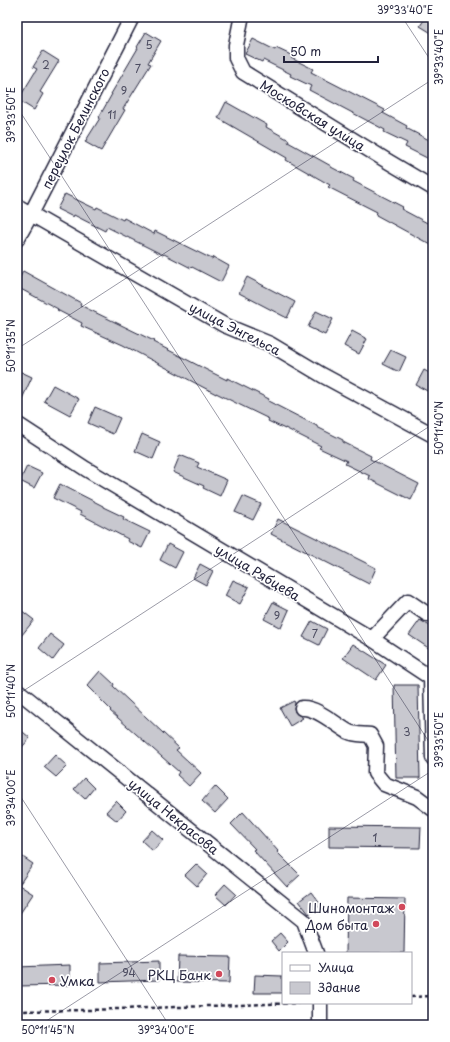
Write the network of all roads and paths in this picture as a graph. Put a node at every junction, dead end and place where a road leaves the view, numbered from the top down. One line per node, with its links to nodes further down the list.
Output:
1 (132, 17): 5 (street, переулок Белинского)
2 (240, 17): 3 (street, Московская улица)
3 (433, 188)
4 (17, 206): 5 (street, улица Энгельса)
5 (31, 214): 6 (street, переулок Белинского); 8 (street, улица Энгельса)
6 (17, 239)
7 (17, 424): 10 (street, улица Рябцева)
8 (433, 435)
9 (428, 614): 10 (street)
10 (372, 639): 13 (street, улица Рябцева)
11 (17, 690): 16 (street, улица Некрасова)
12 (302, 708): 15 (street)
13 (433, 745): 14 (street, улица Рябцева)
14 (433, 758)
15 (433, 809)
16 (316, 952)
17 (433, 996): 18 (path)
18 (412, 998)
19 (282, 1004): 21 (path)
20 (320, 1004): 22 (street)
21 (17, 1011)
22 (320, 1025)

